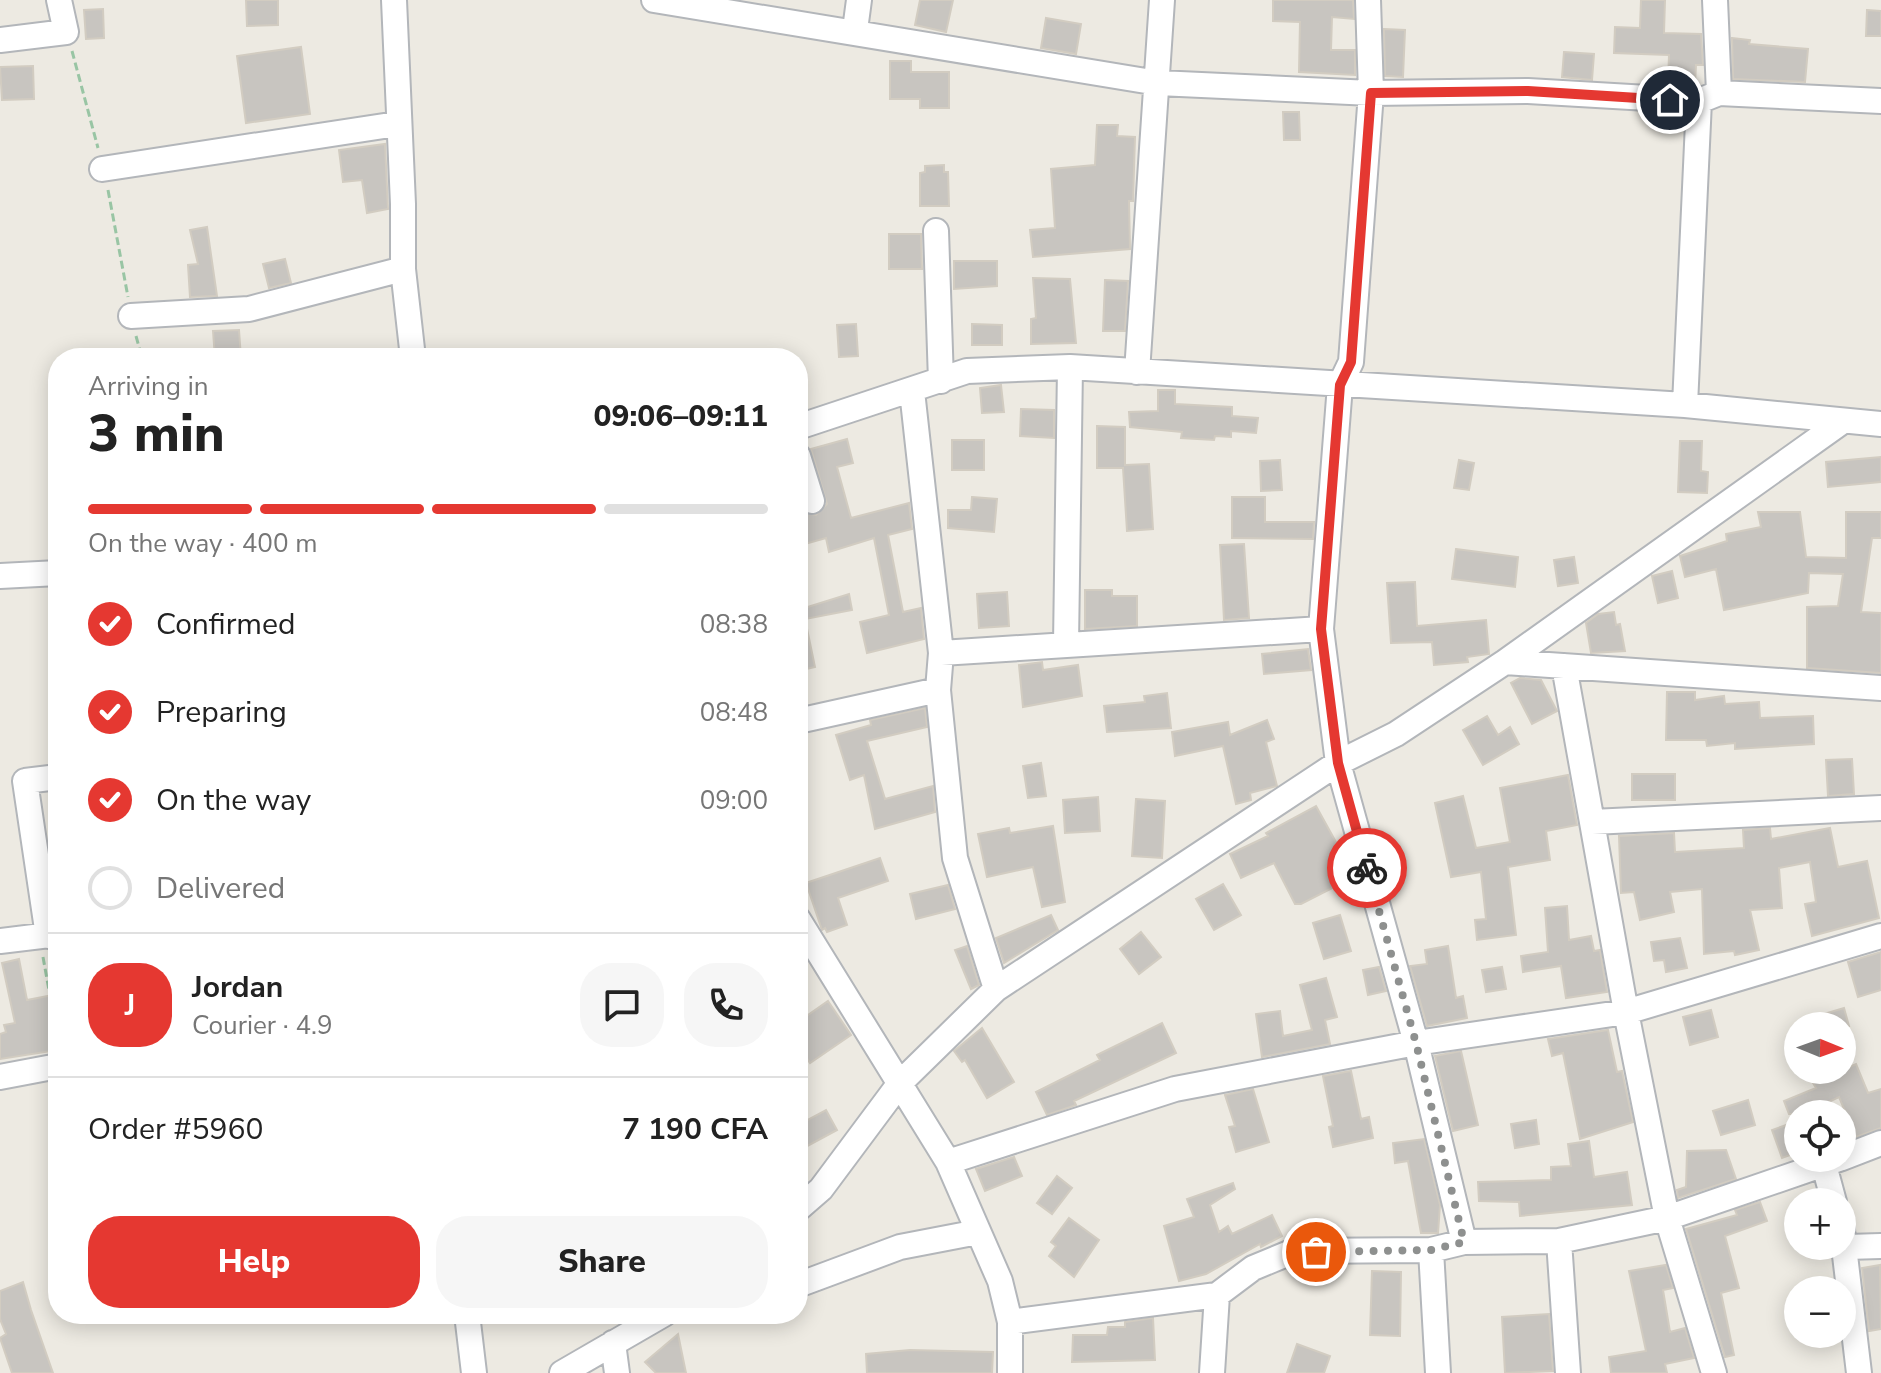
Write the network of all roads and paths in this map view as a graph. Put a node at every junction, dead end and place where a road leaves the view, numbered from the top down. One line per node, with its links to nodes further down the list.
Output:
1 (59, 0): 9 (street)
2 (394, 0): 15 (street)
3 (657, 0): 8 (street)
4 (859, 0): 8 (street)
5 (1162, 0): 11 (street)
6 (1368, 0): 12 (street)
7 (1715, 0): 13 (street)
8 (855, 30): 11 (street)
9 (66, 32): 10 (street); 16 (path)
10 (0, 40)
11 (1158, 83): 12 (street); 23 (street)
12 (1371, 93): 13 (street); 25 (street)
13 (1709, 97): 14 (street); 27 (street)
14 (1881, 101)
15 (397, 124): 16 (street); 18 (street)
16 (102, 169): 19 (path)
17 (936, 231): 24 (street)
18 (403, 269): 19 (street); 21 (street)
19 (131, 316): 20 (path)
20 (139, 348)
21 (412, 348)
22 (1070, 367): 23 (street); 24 (street); 36 (street)
23 (1137, 372): 25 (street)
24 (941, 381): 26 (street)
25 (1340, 385): 27 (street); 35 (street)
26 (912, 391): 29 (street); 37 (street)
27 (1685, 405): 28 (street)
28 (1843, 421): 30 (street); 38 (street)
29 (808, 424)
30 (1881, 424)
31 (808, 488): 32 (street)
32 (812, 501)
33 (48, 574): 34 (street)
34 (0, 576)
35 (1321, 629): 36 (street); 43 (street)
36 (1066, 644): 37 (street)
37 (941, 653): 41 (street)
38 (1505, 662): 39 (street); 43 (street)
39 (1564, 666): 40 (street); 46 (street)
40 (1881, 688)
41 (938, 690): 42 (street); 51 (street)
42 (808, 719)
43 (1338, 763): 51 (street); 53 (street)
44 (48, 778): 48 (street)
45 (1881, 808): 46 (street)
46 (1592, 822): 52 (street)
47 (808, 935): 56 (street)
48 (48, 936): 50 (street)
49 (1881, 936): 52 (street)
50 (0, 941)
51 (996, 989): 56 (street)
52 (1626, 1012): 53 (street); 62 (street)
53 (1416, 1043): 59 (street); 66 (street)
54 (48, 1068): 55 (street)
55 (0, 1077)
56 (900, 1083): 59 (street); 61 (street)
57 (1881, 1143): 58 (street)
58 (1856, 1152)
59 (948, 1162): 63 (street)
60 (1801, 1172): 62 (street)
61 (808, 1197)
62 (1667, 1218): 64 (street); 83 (street)
63 (978, 1232): 70 (street); 72 (street)
64 (1559, 1241): 66 (street); 82 (street)
65 (1856, 1241): 67 (street)
66 (1464, 1242): 68 (street)
67 (1881, 1246)
68 (1431, 1250): 71 (street); 81 (street)
69 (1846, 1260): 84 (street)
70 (808, 1281)
71 (1217, 1295): 72 (street); 80 (street)
72 (1010, 1322): 79 (street)
73 (468, 1324): 76 (street)
74 (635, 1324): 75 (street)
75 (613, 1343): 77 (street); 78 (street)
76 (474, 1373)
77 (562, 1373)
78 (617, 1373)
79 (1010, 1373)
80 (1212, 1373)
81 (1438, 1373)
82 (1568, 1373)
83 (1714, 1373)
84 (1859, 1373)

